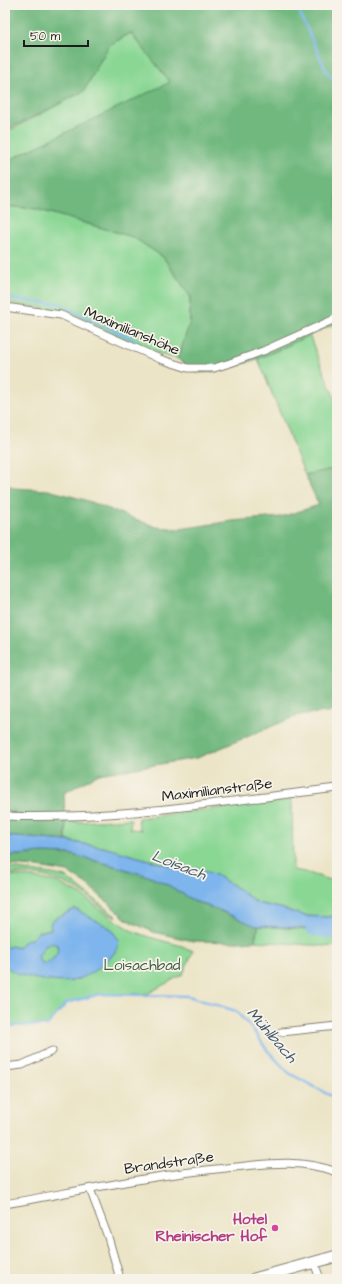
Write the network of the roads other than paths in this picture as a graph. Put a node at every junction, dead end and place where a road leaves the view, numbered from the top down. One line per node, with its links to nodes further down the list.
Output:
1 (5, 307): 2 (street, Maximilianshöhe)
2 (337, 318)
3 (337, 788): 4 (street, Maximilianstraße)
4 (5, 816)
5 (337, 1026): 6 (street)
6 (281, 1032)
7 (52, 1051): 8 (street)
8 (5, 1066)
9 (337, 1172): 10 (street, Brandstraße)
10 (90, 1189): 11 (street, Brandstraße); 14 (street)
11 (5, 1204)
12 (337, 1256): 13 (main road)
13 (314, 1262): 15 (main road); 16 (street)
14 (115, 1279)
15 (254, 1279)
16 (320, 1279)

